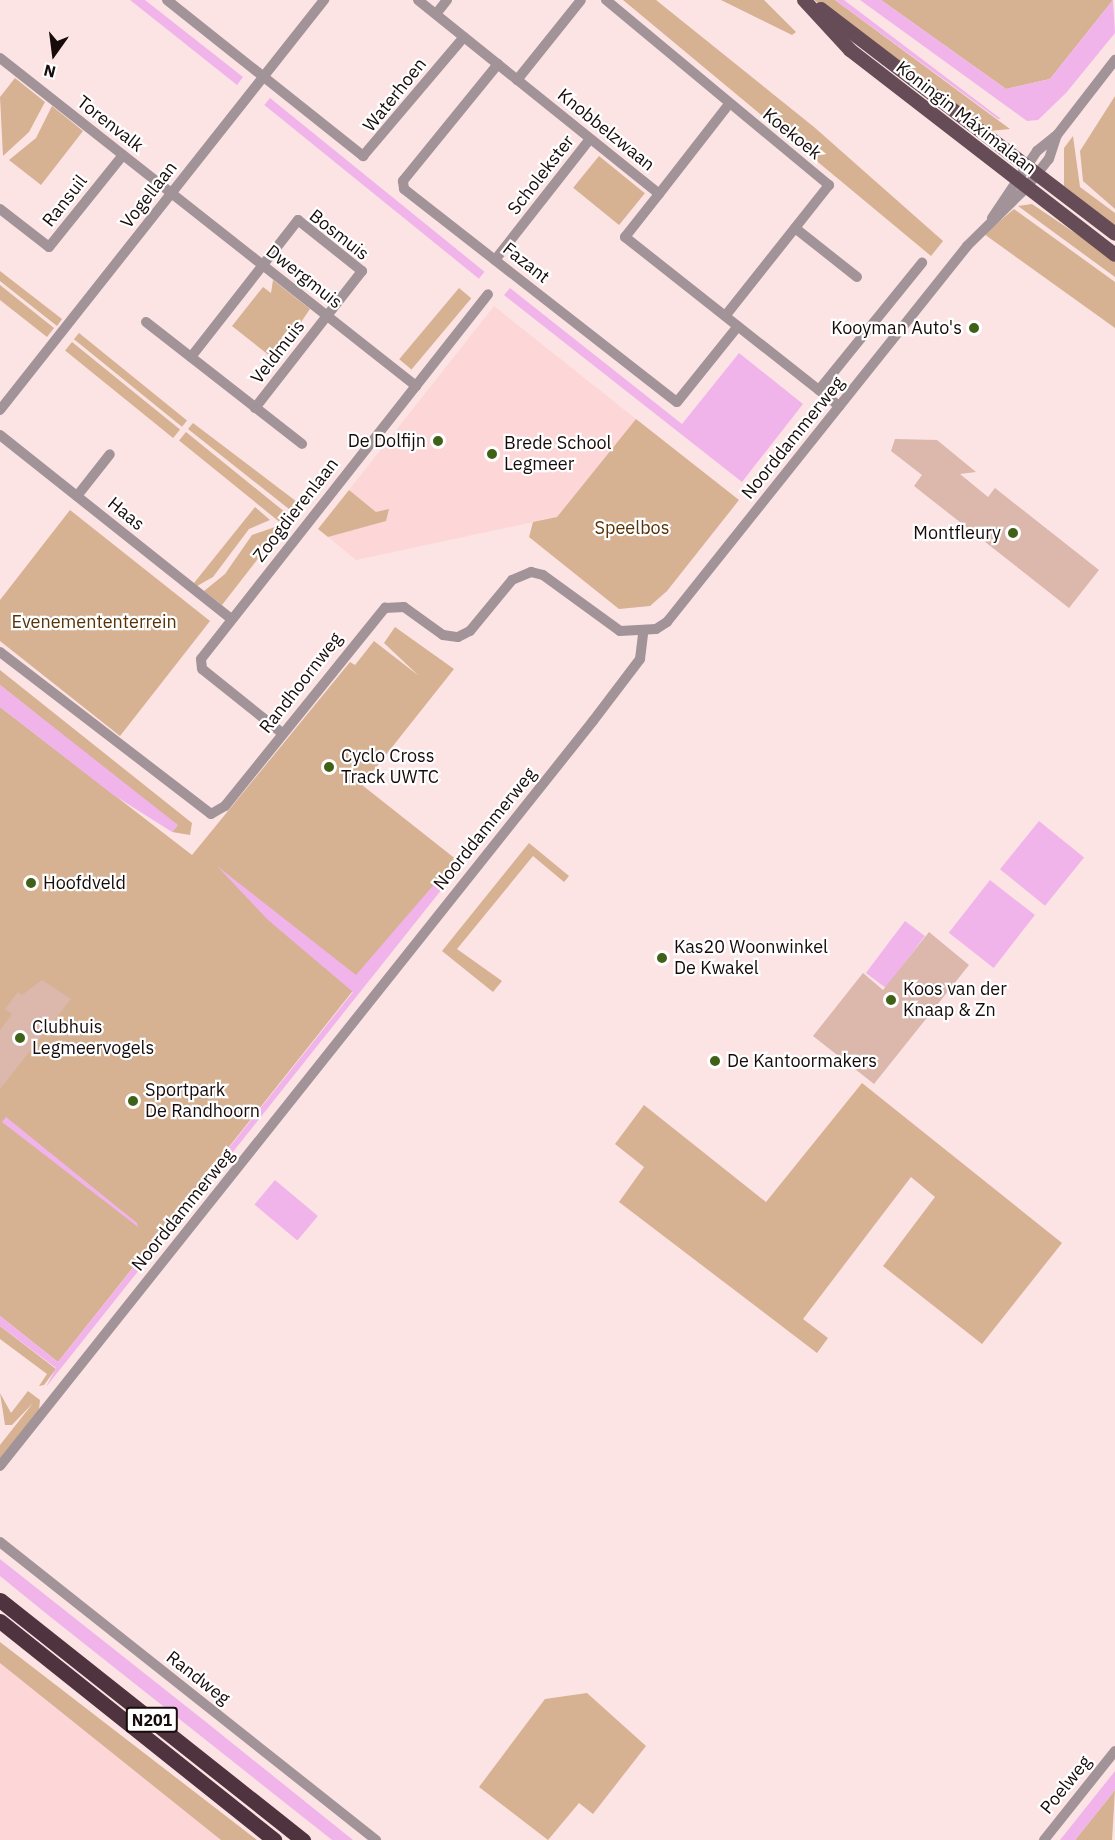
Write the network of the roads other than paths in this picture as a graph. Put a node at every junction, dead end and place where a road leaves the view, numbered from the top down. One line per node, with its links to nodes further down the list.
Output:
1 (167, 0): 13 (street)
2 (324, 0): 13 (street, Vogellaan)
3 (418, 0): 8 (street, Knobbelzwaan)
4 (447, 0): 8 (street)
5 (581, 0): 14 (street)
6 (606, 0): 15 (street, Koekoek)
7 (806, 0): 18 (main road, Koningin Máximalaan); 19 (main road, Koningin Máximalaan)
8 (436, 15): 9 (street, Knobbelzwaan)
9 (464, 37): 12 (street, Knobbelzwaan); 13 (street, Waterhoen)
10 (0, 58): 17 (street, Torenvalk)
11 (1115, 60): 18 (street, Noorddammerweg)
12 (498, 64): 14 (street, Knobbelzwaan); 26 (street, Fazant)
13 (263, 77): 20 (street, Vogellaan)
14 (517, 80): 16 (street, Knobbelzwaan)
15 (729, 104): 21 (street); 23 (street, Koekoek)
16 (590, 139): 21 (street, Knobbelzwaan); 26 (street, Scholekster)
17 (123, 155): 20 (street, Torenvalk); 22 (street, Ransuil)
18 (1031, 171): 19 (street, Noorddammerweg); 24 (main road, Koningin Máximalaan)
19 (1021, 184): 25 (main road, Koningin Máximalaan); 38 (street, Noorddammerweg)
20 (172, 193): 28 (street, Dwergmuis); 40 (street, Vogellaan)
21 (659, 194): 32 (street, Knobbelzwaan)
22 (0, 209)
23 (795, 228): 29 (street); 32 (street, Koekoek)
24 (1115, 234)
25 (1115, 255)
26 (495, 260): 34 (street, Fazant)
27 (922, 263): 37 (street)
28 (263, 266): 31 (street, Dwergmuis); 31 (street, Bosmuis); 35 (street)
29 (857, 277)
30 (488, 294): 36 (street, Zoogdierenlaan)
31 (327, 316): 36 (street, Dwergmuis); 39 (street, Veldmuis)
32 (725, 316): 34 (street, Knobbelzwaan)
33 (146, 322): 35 (street, Veldmuis)
34 (738, 326): 37 (street, Knobbelzwaan)
35 (191, 357): 39 (street, Veldmuis)
36 (416, 386): 45 (street, Zoogdierenlaan)
37 (819, 390): 38 (street, Knobbelzwaan)
38 (839, 406): 46 (street, Noorddammerweg)
39 (255, 408): 42 (street, Veldmuis)
40 (0, 410)
41 (0, 435): 44 (street, Haas)
42 (302, 444)
43 (110, 454): 44 (street)
44 (77, 496): 45 (street, Haas)
45 (231, 619): 48 (street, Zoogdierenlaan)
46 (644, 633): 48 (street, Randhoornweg); 49 (street, Noorddammerweg)
47 (0, 652): 48 (street, Randhoornweg)
48 (282, 733)
49 (0, 1466)
50 (0, 1542): 56 (street, Randweg)
51 (0, 1600): 55 (highway, N201)
52 (0, 1621): 54 (highway, N201)
53 (1115, 1750): 57 (street, Poelweg)
54 (274, 1840)
55 (303, 1840)
56 (376, 1840)
57 (1044, 1840)

